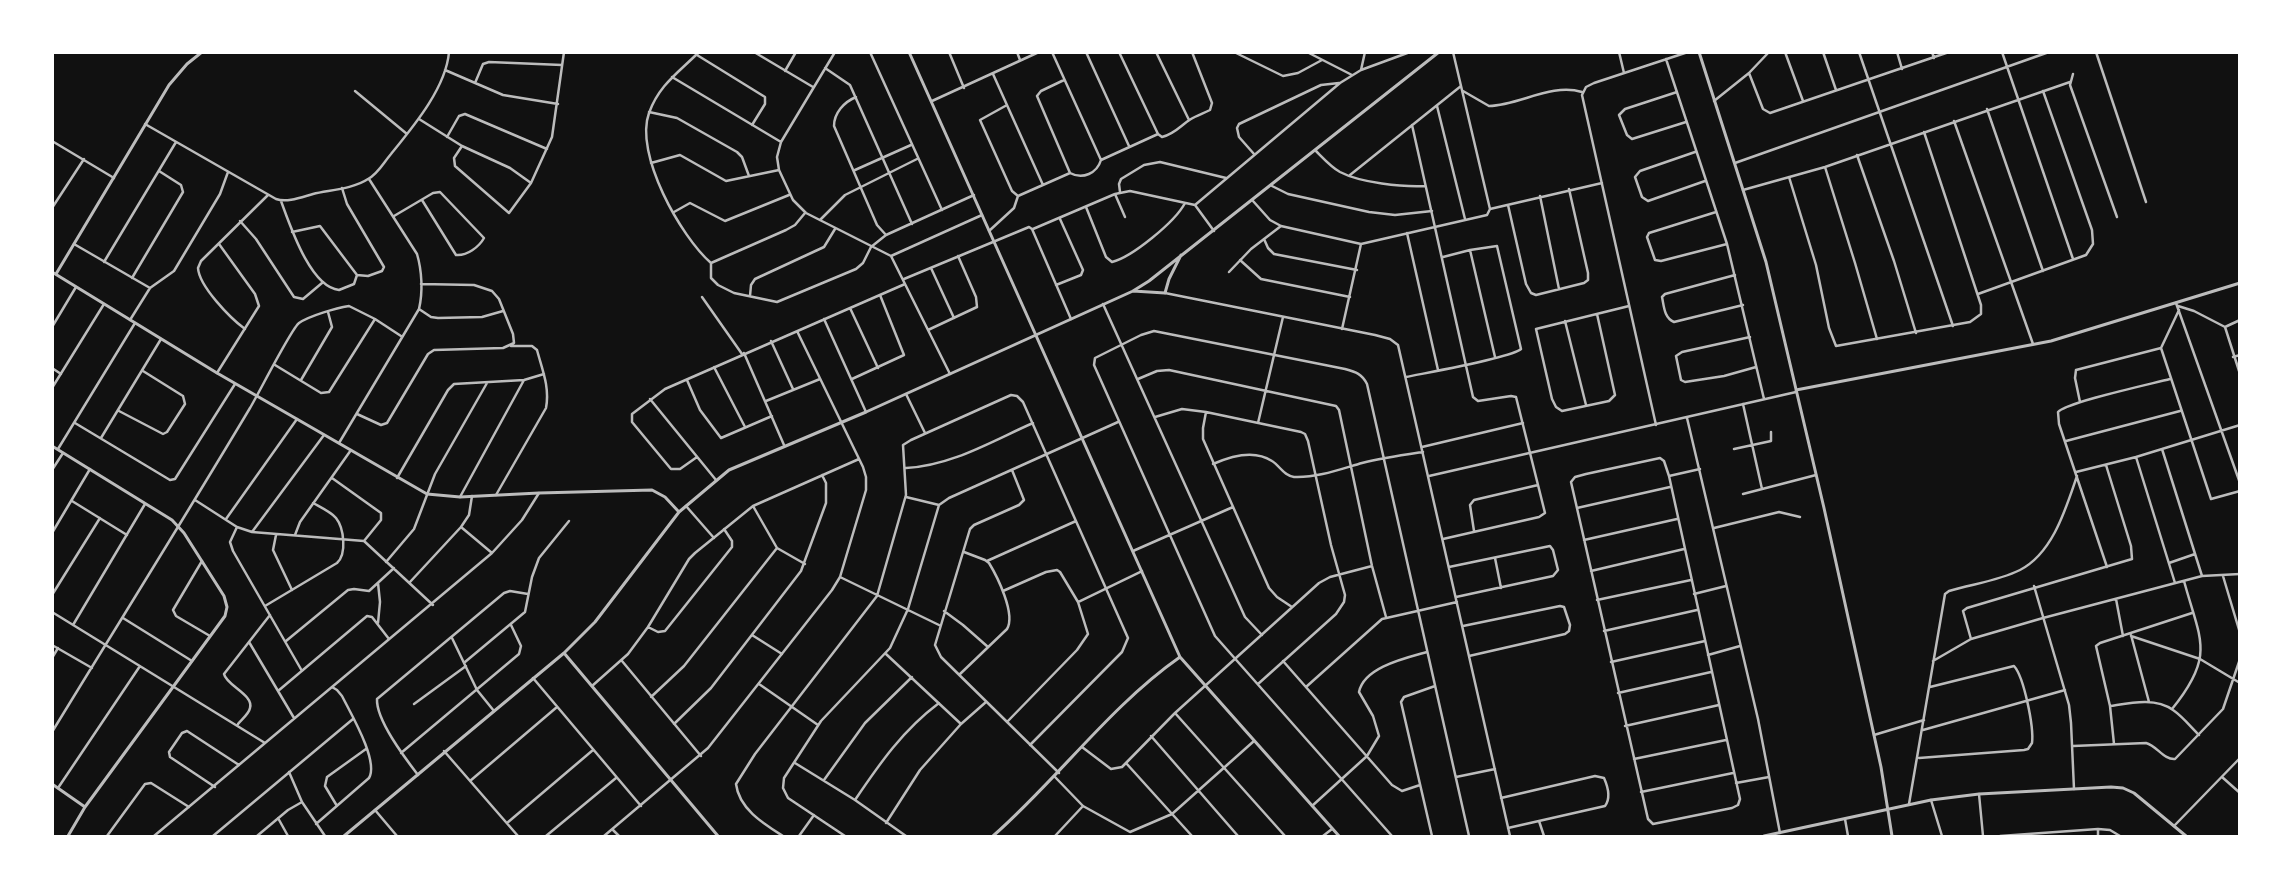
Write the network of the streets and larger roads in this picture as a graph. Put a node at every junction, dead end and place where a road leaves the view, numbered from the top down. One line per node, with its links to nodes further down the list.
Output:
1 (202, 52): 86 (street)
2 (449, 52): 48 (street)
3 (564, 52): 44 (street)
4 (754, 52): 50 (street)
5 (796, 52): 50 (street)
6 (835, 52): 45 (street)
7 (870, 52): 97 (street)
8 (909, 52): 74 (street)
9 (956, 52): 38 (street)
10 (1017, 52): 43 (street)
11 (1039, 52): 43 (street)
12 (1052, 52): 58 (street)
13 (1086, 52): 99 (street)
14 (1156, 52): 83 (street)
15 (1192, 52): 83 (street)
16 (1234, 52): 41 (street)
17 (1307, 52): 41 (street)
18 (1365, 52): 49 (street)
19 (1410, 52): 49 (street)
20 (1431, 52): 39 (street)
21 (1440, 52): 39 (street)
22 (1453, 52): 62 (street)
23 (1619, 52): 53 (street)
24 (1688, 52): 42 (street)
25 (1699, 52): 75 (street)
26 (1769, 52): 51 (street)
27 (1785, 52): 73 (street)
28 (1824, 52): 66 (street)
29 (1859, 52): 57 (street)
30 (1897, 52): 46 (street)
31 (1932, 52): 40 (street)
32 (1949, 52): 40 (street)
33 (2002, 52): 47 (street)
34 (2050, 52): 47 (street)
35 (2096, 52): 144 (street)
36 (1119, 53): 91 (street)
37 (698, 54): 56 (street); 87 (street)
38 (950, 54): 64 (street)
39 (1432, 58): 101 (street)
40 (1934, 58): 46 (street)
41 (1322, 60): 55 (street)
42 (1666, 60): 53 (street); 70 (street)
43 (1020, 61): 52 (street)
44 (562, 65): 61 (street); 76 (street)
45 (825, 68): 63 (street); 71 (street)
46 (1902, 68): 57 (street)
47 (2007, 68): 72 (street); 80 (street)
48 (445, 70): 61 (street); 82 (street)
49 (1361, 70): 55 (street)
50 (785, 71): 63 (street)
51 (1749, 73): 73 (street); 75 (street)
52 (993, 74): 64 (street); 77 (street)
53 (1624, 74): 69 (street)
54 (2073, 74): 60 (street)
55 (1352, 75): 59 (street)
56 (672, 77): 81 (street); 87 (street)
57 (1868, 79): 66 (street); 80 (street)
58 (1064, 80): 108 (street); 117 (street)
59 (1340, 82): 103 (street); 103 (street)
60 (2070, 82): 68 (street); 159 (street)
61 (475, 83): 76 (street)
62 (1461, 86): 65 (street); 78 (street)
63 (813, 87): 95 (street)
64 (964, 88): 74 (street)
65 (1463, 90): 69 (street); 150 (street)
66 (1836, 90): 73 (street)
67 (355, 91): 90 (street)
68 (2043, 91): 72 (street); 186 (street)
69 (1582, 92): 125 (street)
70 (1677, 92): 85 (street); 85 (street)
71 (856, 97): 105 (street); 113 (street)
72 (2018, 99): 79 (street); 186 (street)
73 (1803, 100)
74 (932, 101): 138 (street)
75 (1713, 102): 110 (street)
76 (558, 104): 100 (street)
77 (1007, 106): 127 (street); 139 (street)
78 (1437, 106): 88 (street); 161 (street)
79 (1987, 109): 84 (street); 192 (street)
80 (1880, 111): 96 (street); 110 (street)
81 (649, 112): 109 (street); 119 (street)
82 (419, 119): 90 (street); 92 (street)
83 (1189, 120): 91 (street)
84 (1954, 121): 89 (street); 199 (street)
85 (1686, 122): 102 (street)
86 (145, 124): 94 (street); 120 (street)
87 (752, 125): 95 (street)
88 (1412, 126): 118 (street); 129 (street)
89 (1924, 132): 96 (street); 210 (street)
90 (407, 134): 123 (street)
91 (1158, 134): 99 (street)
92 (447, 137): 98 (street); 100 (street)
93 (53, 141): 106 (street)
94 (176, 142): 114 (street); 115 (street)
95 (781, 142): 112 (street)
96 (1891, 143): 104 (street); 234 (street)
97 (912, 145): 105 (street); 107 (street)
98 (462, 146): 126 (street); 126 (street)
99 (1129, 146): 108 (street)
100 (547, 150): 126 (street)
101 (1316, 151): 118 (street); 128 (street)
102 (1695, 152): 124 (street); 124 (street)
103 (1254, 154): 121 (street)
104 (1857, 155): 111 (street); 241 (street)
105 (882, 158): 113 (street); 116 (street)
106 (84, 159): 120 (street); 149 (street)
107 (917, 159): 116 (street); 151 (street)
108 (1101, 160): 117 (street)
109 (650, 163): 119 (street); 153 (street)
110 (1733, 164): 133 (street)
111 (1824, 167): 122 (street); 246 (street)
112 (779, 170): 119 (street); 135 (street)
113 (854, 170): 130 (street)
114 (159, 171): 188 (street); 197 (street)
115 (228, 172): 137 (street); 206 (street)
116 (888, 172): 130 (street); 164 (street)
117 (1070, 173): 127 (street)
118 (1350, 175): 129 (street)
119 (749, 176)
120 (114, 178): 176 (street)
121 (1226, 178): 134 (street); 146 (street)
122 (1789, 178): 133 (street); 246 (street)
123 (369, 179): 131 (street); 157 (street)
124 (1705, 181): 154 (street)
125 (1602, 182): 132 (street); 218 (street)
126 (531, 184)
127 (1043, 185): 139 (street)
128 (1272, 186): 143 (street); 152 (street)
129 (1426, 186): 152 (street)
130 (860, 187): 162 (street); 173 (street)
131 (342, 188): 142 (street); 195 (street)
132 (1569, 189): 140 (street); 207 (street)
133 (1743, 190): 283 (street)
134 (1120, 192): 136 (street); 145 (street)
135 (790, 194): 153 (street); 155 (street)
136 (1115, 194): 148 (street); 158 (street)
137 (268, 195): 142 (street); 163 (street)
138 (974, 195): 151 (street); 156 (street)
139 (1018, 196): 169 (street)
140 (1540, 196): 147 (street); 207 (street)
141 (422, 200): 141 (street); 157 (street)
142 (281, 201): 171 (street)
143 (1253, 201): 165 (street); 170 (street)
144 (2146, 202)
145 (1184, 203): 146 (street); 148 (street)
146 (1195, 205): 170 (street)
147 (1508, 205): 150 (street); 207 (street)
148 (1086, 207): 160 (street)
149 (52, 208)
150 (1490, 209): 161 (street)
151 (942, 210): 164 (street)
152 (1432, 211): 166 (street)
153 (674, 212): 189 (street)
154 (1716, 212): 179 (street); 179 (street)
155 (806, 213): 162 (street); 189 (street)
156 (982, 215): 169 (street); 183 (street)
157 (394, 216): 202 (street)
158 (1125, 217)
159 (2117, 217)
160 (1060, 218): 168 (street); 204 (street)
161 (1466, 219): 166 (street)
162 (820, 220): 167 (street)
163 (240, 221): 177 (street); 200 (street)
164 (912, 224): 173 (street)
165 (1281, 226): 174 (street); 178 (street)
166 (1436, 226): 172 (street); 185 (street)
167 (836, 228): 180 (street); 212 (street)
168 (1032, 229): 175 (street); 204 (street)
169 (989, 230): 175 (street)
170 (1214, 231): 182 (street)
171 (292, 232): 195 (street); 200 (street)
172 (1407, 233): 178 (street); 263 (street)
173 (886, 235): 180 (street)
174 (1264, 239): 187 (street); 191 (street)
175 (994, 241): 184 (street); 242 (street)
176 (73, 243): 188 (street); 194 (street)
177 (219, 244): 237 (street); 237 (street)
178 (1362, 244): 191 (street)
179 (1727, 244): 196 (street)
180 (871, 247): 183 (street); 212 (street)
181 (1470, 250): 185 (street); 255 (street); 255 (street)
182 (1181, 254): 208 (street); 209 (street)
183 (891, 256): 198 (street)
184 (958, 256): 190 (street); 227 (street)
185 (1443, 257): 257 (street)
186 (2073, 259): 192 (street)
187 (1240, 260): 193 (street); 214 (street)
188 (104, 262): 197 (street)
189 (711, 263): 212 (street)
190 (931, 268): 198 (street); 227 (street)
191 (1357, 270): 214 (street)
192 (2043, 271): 199 (street)
193 (1228, 272)
194 (54, 273): 205 (street)
195 (357, 275): 200 (street)
196 (1735, 276): 217 (street); 217 (street)
197 (132, 278): 206 (street)
198 (904, 279): 203 (street)
199 (2012, 282): 210 (street); 248 (street)
200 (322, 283)
201 (2240, 283): 219 (street)
202 (421, 284): 221 (street); 222 (street)
203 (906, 284): 211 (street); 240 (street)
204 (1056, 284): 229 (street)
205 (77, 286): 215 (street); 235 (street)
206 (150, 288): 230 (street)
207 (1559, 289)
208 (1133, 291): 209 (street); 216 (street)
209 (1165, 293): 225 (street)
210 (1978, 294): 234 (street)
211 (880, 295): 220 (street); 262 (street)
212 (750, 296)
213 (702, 297): 252 (street)
214 (1350, 297): 238 (street)
215 (104, 304): 230 (street); 266 (street)
216 (1103, 304): 229 (street); 249 (street)
217 (1743, 305): 244 (street)
218 (1629, 306): 224 (street); 307 (street)
219 (2177, 306): 236 (street); 248 (street); 251 (street); 310 (street)
220 (850, 308): 226 (street); 262 (street)
221 (419, 309): 222 (street); 243 (street)
222 (503, 311): 250 (street)
223 (328, 312): 228 (street); 258 (street); 275 (street)
224 (1596, 314): 232 (street); 291 (street)
225 (1283, 317): 238 (street); 253 (street)
226 (824, 318): 239 (street); 272 (street)
227 (954, 318): 240 (street)
228 (375, 319): 243 (street); 275 (street)
229 (1071, 319): 242 (street)
230 (130, 320): 233 (street)
231 (2240, 320): 236 (street)
232 (1565, 321): 291 (street); 291 (street)
233 (135, 323): 245 (street); 306 (street)
234 (1953, 326): 241 (street)
235 (52, 327)
236 (2225, 327): 256 (street)
237 (245, 329): 265 (street)
238 (1342, 329): 270 (street)
239 (798, 330): 247 (street); 271 (street)
240 (928, 330): 268 (street)
241 (1916, 333): 246 (street)
242 (1035, 334): 268 (street); 315 (street)
243 (402, 336): 296 (street)
244 (1750, 337): 260 (street); 260 (street)
245 (162, 339): 264 (street); 265 (street)
246 (1877, 340)
247 (771, 341): 252 (street); 281 (street)
248 (2033, 344): 283 (street)
249 (1122, 345): 253 (street); 273 (street); 302 (street)
250 (511, 346): 267 (street); 296 (street)
251 (2161, 348): 274 (street); 289 (street)
252 (743, 354): 259 (street); 288 (street)
253 (1273, 354): 282 (street); 333 (street)
254 (2240, 354): 256 (street)
255 (1496, 357): 257 (street)
256 (2233, 357): 269 (street)
257 (1467, 364): 263 (street); 305 (street)
258 (275, 365): 275 (street); 285 (street)
259 (714, 367): 277 (street); 309 (street)
260 (1756, 367): 287 (street)
261 (52, 368): 266 (street)
262 (878, 368): 272 (street)
263 (1438, 370): 270 (street)
264 (143, 371): 292 (street); 292 (street)
265 (218, 373): 278 (street)
266 (61, 374): 280 (street)
267 (544, 374): 276 (street); 360 (street)
268 (950, 374): 284 (street)
269 (2240, 374)
270 (1406, 378): 322 (street)
271 (820, 379): 281 (street); 301 (street)
272 (852, 379): 294 (street)
273 (1138, 379): 282 (street); 298 (street)
274 (2170, 379): 289 (street); 293 (street)
275 (301, 380)
276 (524, 380): 279 (street); 362 (street)
277 (686, 380): 286 (street); 309 (street)
278 (235, 383): 285 (street); 314 (street)
279 (487, 383): 350 (street); 358 (street)
280 (52, 388)
281 (793, 389): 288 (street)
282 (1266, 390): 304 (street); 337 (street)
283 (1796, 391): 287 (street); 348 (street)
284 (906, 394): 294 (street); 312 (street)
285 (257, 396): 300 (street); 364 (street)
286 (650, 399): 331 (street); 331 (street)
287 (1764, 399): 290 (street)
288 (766, 401): 297 (street)
289 (2080, 402): 317 (street)
290 (1743, 404): 299 (street); 320 (street)
291 (1586, 405)
292 (119, 411): 314 (street)
293 (2180, 411): 316 (street); 317 (street)
294 (866, 412): 301 (street)
295 (1206, 412): 298 (street); 304 (street); 335 (street)
296 (357, 414): 318 (street)
297 (772, 416): 309 (street); 319 (street)
298 (1155, 417): 380 (street)
299 (1687, 418): 307 (street); 339 (street)
300 (297, 419): 313 (street); 376 (street)
301 (842, 421): 319 (street); 334 (street)
302 (1118, 422): 315 (street); 392 (street)
303 (1033, 423): 312 (street); 330 (street); 338 (street)
304 (1258, 423): 344 (street)
305 (1523, 423): 322 (street); 329 (street)
306 (75, 424): 314 (street); 323 (street)
307 (1656, 425): 329 (street)
308 (2240, 425): 310 (street)
309 (745, 427)
310 (2221, 431): 316 (street); 352 (street)
311 (1771, 432): 320 (street)
312 (925, 433): 338 (street)
313 (324, 435): 318 (street); 387 (street)
314 (101, 438)
315 (1082, 438): 330 (street); 400 (street)
316 (2190, 440): 325 (street); 356 (street)
317 (2065, 441): 343 (street)
318 (339, 444): 326 (street)
319 (784, 445): 351 (street)
320 (1752, 445): 324 (street); 355 (street)
321 (52, 446): 323 (street)
322 (1422, 447): 327 (street)
323 (58, 449): 328 (street)
324 (1734, 449)
325 (2162, 449): 332 (street); 403 (street)
326 (351, 450): 349 (street); 350 (street)
327 (1423, 452): 333 (street); 346 (street)
328 (63, 453): 340 (street); 341 (street)
329 (1530, 453): 346 (street); 353 (street)
330 (1046, 454): 342 (street); 379 (street)
331 (697, 457): 351 (street)
332 (2136, 457): 336 (street); 408 (street)
333 (1384, 458): 337 (street); 445 (street)
334 (859, 459): 345 (street); 420 (street)
335 (1213, 464): 344 (street); 371 (street)
336 (2106, 465): 343 (street); 412 (street)
337 (1350, 466): 344 (street); 410 (street)
338 (905, 468): 363 (street)
339 (1700, 469): 347 (street); 384 (street)
340 (52, 470)
341 (90, 470): 365 (street); 366 (street)
342 (1012, 470): 368 (street); 401 (street)
343 (2077, 474): 412 (street); 492 (street)
344 (1316, 475): 417 (street)
345 (822, 476): 370 (street); 409 (street)
346 (1429, 476): 394 (street)
347 (1669, 476): 354 (street); 372 (street)
348 (1816, 476): 355 (street); 542 (street)
349 (332, 478): 367 (street); 397 (street)
350 (397, 478): 358 (street)
351 (716, 480): 369 (street)
352 (2240, 483)
353 (1538, 485): 386 (street); 386 (street)
354 (1670, 487): 372 (street); 377 (street)
355 (1762, 489): 359 (street)
356 (2240, 491)
357 (539, 492): 360 (street); 373 (street); 402 (street)
358 (427, 494): 362 (street); 407 (street)
359 (1743, 494)
360 (496, 495): 361 (street)
361 (472, 496): 362 (street); 383 (street)
362 (460, 497)
363 (906, 497): 368 (street); 435 (street)
364 (195, 500): 376 (street); 381 (street)
365 (72, 501): 375 (street); 388 (street)
366 (146, 503): 381 (street); 389 (street)
367 (313, 503): 391 (street); 395 (street)
368 (939, 505): 444 (street)
369 (686, 506): 373 (street); 393 (street)
370 (753, 506): 385 (street); 398 (street)
371 (1233, 508): 380 (street); 443 (street)
372 (1576, 508): 396 (street)
373 (680, 512): 479 (street)
374 (1800, 517): 384 (street)
375 (100, 518): 389 (street); 434 (street)
376 (226, 519): 382 (street)
377 (1677, 519): 396 (street); 399 (street)
378 (569, 521): 432 (street)
379 (1076, 521): 406 (street); 428 (street)
380 (1201, 521): 392 (street); 463 (street)
381 (178, 525): 405 (street); 451 (street)
382 (237, 526): 387 (street); 442 (street)
383 (461, 527): 402 (street); 423 (street)
384 (1714, 528): 426 (street)
385 (724, 529): 393 (street); 459 (street)
386 (1474, 530): 394 (street)
387 (252, 532): 390 (street)
388 (52, 533)
389 (127, 535): 454 (street)
390 (276, 535): 391 (street); 430 (street)
391 (295, 535): 395 (street)
392 (1169, 535): 400 (street); 490 (street)
393 (714, 538): 459 (street)
394 (1443, 538): 411 (street)
395 (343, 539): 397 (street); 430 (street)
396 (1584, 540): 415 (street)
397 (364, 541): 407 (street)
398 (776, 548): 409 (street); 518 (street)
399 (1684, 549): 415 (street); 421 (street)
400 (1133, 551): 414 (street)
401 (964, 552): 406 (street); 447 (street)
402 (492, 553): 441 (street)
403 (2195, 554): 408 (street); 418 (street)
404 (1495, 558): 411 (street); 429 (street); 429 (street)
405 (202, 561): 465 (street); 465 (street)
406 (987, 561): 431 (street)
407 (386, 562): 413 (street)
408 (2169, 563): 425 (street)
409 (805, 564): 462 (street)
410 (1372, 566): 417 (street); 452 (street)
411 (1449, 567): 436 (street)
412 (2107, 567): 427 (street)
413 (394, 568): 423 (street); 424 (street)
414 (1142, 570): 428 (street); 484 (street)
415 (1591, 571): 438 (street)
416 (2240, 574): 419 (street)
417 (1339, 575): 443 (street); 491 (street)
418 (2202, 576): 419 (street); 422 (street)
419 (2223, 576): 461 (street)
420 (840, 577): 435 (street); 480 (street)
421 (1691, 580): 433 (street); 438 (street)
422 (2184, 581): 425 (street); 449 (street)
423 (410, 582): 441 (street)
424 (378, 583): 455 (street); 471 (street)
425 (2175, 583): 437 (street)
426 (1726, 586): 433 (street); 475 (street)
427 (2034, 586): 453 (street); 469 (street)
428 (1107, 588): 439 (street); 549 (street)
429 (1501, 588): 436 (street)
430 (292, 590): 442 (street)
431 (1003, 591): 439 (street); 476 (street)
432 (528, 594): 456 (street); 467 (street)
433 (1694, 594): 446 (street)
434 (52, 595)
435 (877, 596): 444 (street); 527 (street)
436 (1456, 597): 440 (street)
437 (2116, 598): 453 (street); 466 (street)
438 (1597, 600): 460 (street)
439 (1078, 602): 534 (street)
440 (1457, 602): 445 (street); 458 (street)
441 (433, 605): 468 (street)
442 (265, 606): 450 (street)
443 (1292, 607): 463 (street)
444 (908, 609): 457 (street); 481 (street)
445 (1417, 610): 452 (street); 478 (street)
446 (1697, 610): 460 (street); 470 (street)
447 (944, 611): 457 (street); 476 (street)
448 (52, 612): 454 (street)
449 (2192, 613): 464 (street); 486 (street)
450 (270, 615): 471 (street); 472 (street)
451 (123, 618): 474 (street); 488 (street)
452 (1386, 618): 512 (street)
453 (2044, 618): 469 (street); 516 (street)
454 (72, 625): 474 (street)
455 (378, 625): 468 (street); 498 (street)
456 (511, 625): 493 (street); 515 (street)
457 (940, 625): 500 (street)
458 (1463, 626): 483 (street); 483 (street)
459 (648, 627): 489 (street)
460 (1604, 631): 494 (street)
461 (2240, 633)
462 (752, 634): 480 (street); 536 (street)
463 (1262, 635): 490 (street)
464 (2131, 635): 466 (street); 486 (street); 521 (street)
465 (210, 636): 488 (street)
466 (2123, 636): 525 (street)
467 (452, 638): 493 (street); 555 (street)
468 (389, 639): 510 (street)
469 (1972, 639): 492 (street)
470 (1705, 640): 482 (street); 494 (street)
471 (286, 641): 498 (street)
472 (249, 642): 514 (street); 535 (street)
473 (52, 645): 477 (street)
474 (107, 645): 495 (street); 497 (street)
475 (1740, 646): 482 (street); 571 (street)
476 (988, 647): 500 (street)
477 (58, 648): 485 (street); 497 (street)
478 (1427, 652): 509 (street); 557 (street)
479 (564, 653): 502 (street); 508 (street)
480 (782, 654): 505 (street)
481 (886, 654): 501 (street); 538 (street)
482 (1708, 655): 499 (street)
483 (1469, 656): 565 (street)
484 (1180, 657): 511 (street); 551 (street)
485 (52, 658)
486 (2200, 659): 503 (street); 528 (street)
487 (2240, 659): 503 (street)
488 (192, 661): 507 (street)
489 (622, 661): 508 (street); 518 (street)
490 (1235, 661): 506 (street); 511 (street)
491 (1283, 661): 506 (street); 512 (street)
492 (1934, 661): 513 (street)
493 (464, 662): 496 (street)
494 (1611, 662): 517 (street)
495 (140, 666): 507 (street); 583 (street)
496 (466, 666): 515 (street); 523 (street)
497 (92, 668): 541 (street)
498 (302, 671): 514 (street)
499 (1711, 672): 517 (street); 524 (street)
500 (958, 675): 520 (street)
501 (912, 677): 522 (street); 576 (street)
502 (533, 678): 526 (street); 529 (street)
503 (2234, 679): 504 (street); 543 (street)
504 (2240, 683)
505 (759, 684): 527 (street); 556 (street)
506 (1258, 684): 575 (street)
507 (174, 686): 535 (street); 599 (street)
508 (592, 686): 578 (street)
509 (1435, 686): 572 (street); 581 (street)
510 (332, 687): 531 (street); 532 (street)
511 (1205, 687): 530 (street); 546 (street)
512 (1306, 687): 557 (street)
513 (1930, 687): 519 (street); 533 (street)
514 (278, 690): 531 (street)
515 (477, 690): 529 (street); 555 (street)
516 (2065, 690): 519 (street); 550 (street)
517 (1618, 693): 539 (street)
518 (651, 698): 536 (street)
519 (2026, 701): 540 (street); 558 (street)
520 (986, 702): 534 (street); 537 (street)
521 (2149, 702): 525 (street); 528 (street)
522 (938, 703): 537 (street); 590 (street)
523 (414, 704)
524 (1719, 705): 539 (street); 545 (street)
525 (2110, 706): 548 (street)
526 (557, 707): 553 (street); 577 (street)
527 (791, 707): 538 (street); 631 (street)
528 (2172, 709): 543 (street)
529 (494, 711): 554 (street)
530 (1175, 713): 544 (street); 564 (street)
531 (294, 718): 547 (street)
532 (353, 719): 552 (street); 566 (street)
533 (1924, 720): 540 (street); 542 (street)
534 (1006, 722): 549 (street)
535 (238, 724): 547 (street)
536 (674, 724): 556 (street)
537 (961, 724): 607 (street)
538 (818, 725): 561 (street)
539 (1625, 726): 560 (street)
540 (1923, 730): 558 (street)
541 (52, 732)
542 (1874, 735): 600 (street)
543 (2199, 735): 548 (street)
544 (1151, 736): 562 (street); 585 (street)
545 (1726, 740): 560 (street); 568 (street)
546 (1254, 741): 564 (street); 597 (street)
547 (265, 743): 563 (street)
548 (2114, 744): 550 (street)
549 (1030, 745): 567 (street)
550 (2073, 746): 584 (street)
551 (1082, 747): 562 (street); 567 (street)
552 (366, 748): 594 (street); 594 (street)
553 (593, 750): 574 (street); 608 (street)
554 (444, 752): 569 (street); 577 (street)
555 (401, 753): 569 (street)
556 (701, 756): 578 (street)
557 (1367, 756): 575 (street); 581 (street)
558 (1918, 758): 593 (street)
559 (2240, 758): 573 (street)
560 (1634, 759): 586 (street)
561 (794, 763): 576 (street); 603 (street)
562 (1126, 763): 602 (street)
563 (240, 765): 582 (street); 582 (street)
564 (1222, 768): 585 (street); 639 (street)
565 (1495, 769): 572 (street); 589 (street)
566 (289, 772): 592 (street); 620 (street)
567 (1059, 772): 570 (street)
568 (1734, 773): 579 (street); 586 (street)
569 (418, 775): 601 (street)
570 (1055, 776): 596 (street); 635 (street)
571 (1770, 776): 579 (street); 615 (street)
572 (1456, 777): 644 (street)
573 (2222, 777): 587 (street); 610 (street)
574 (616, 778): 595 (street); 627 (street)
575 (1340, 779): 597 (street); 642 (street)
576 (824, 780): 590 (street)
577 (470, 781): 608 (street)
578 (671, 781): 595 (street); 630 (street)
579 (1736, 783): 586 (street)
580 (52, 784): 583 (street)
581 (1420, 785): 643 (street)
582 (215, 787): 598 (street)
583 (58, 788): 599 (street)
584 (2074, 789): 588 (street); 610 (street)
585 (1198, 790): 602 (street); 638 (street)
586 (1641, 792)
587 (2240, 793)
588 (1979, 794): 591 (street); 651 (street)
589 (1501, 798): 606 (street); 612 (street)
590 (855, 800): 607 (street)
591 (1931, 800): 593 (street); 650 (street)
592 (302, 802): 604 (street); 609 (street)
593 (1909, 804): 600 (street)
594 (337, 806): 609 (street)
595 (641, 806): 614 (street)
596 (1083, 806): 602 (street); 636 (street)
597 (1312, 806): 611 (street)
598 (190, 807): 618 (street); 619 (street)
599 (85, 808): 617 (street)
600 (1889, 809): 605 (street); 649 (street)
601 (375, 810): 624 (street); 625 (street)
602 (1172, 814): 637 (street)
603 (814, 815): 632 (street); 633 (street)
604 (278, 818): 621 (street); 622 (street)
605 (1845, 819): 615 (street); 648 (street)
606 (1539, 821): 612 (street); 646 (street)
607 (886, 822): 634 (street)
608 (507, 823): 626 (street)
609 (316, 824): 623 (street)
610 (2174, 826): 655 (street)
611 (1332, 828): 640 (street); 641 (street)
612 (1508, 828): 645 (street)
613 (2098, 829): 616 (street); 653 (street); 654 (street)
614 (613, 830): 628 (street); 629 (street)
615 (1780, 833): 647 (street)
616 (2059, 834): 652 (street)
617 (68, 836)
618 (107, 836)
619 (154, 836)
620 (213, 836)
621 (257, 836)
622 (288, 836)
623 (325, 836)
624 (344, 836)
625 (397, 836)
626 (518, 836)
627 (546, 836)
628 (604, 836)
629 (618, 836)
630 (718, 836)
631 (783, 836)
632 (800, 836)
633 (845, 836)
634 (906, 836)
635 (993, 836)
636 (1055, 836)
637 (1192, 836)
638 (1238, 836)
639 (1285, 836)
640 (1323, 836)
641 (1340, 836)
642 (1392, 836)
643 (1432, 836)
644 (1469, 836)
645 (1510, 836)
646 (1544, 836)
647 (1764, 836)
648 (1848, 836)
649 (1892, 836)
650 (1942, 836)
651 (1983, 836)
652 (2000, 836)
653 (2098, 836)
654 (2120, 836)
655 (2186, 836)

